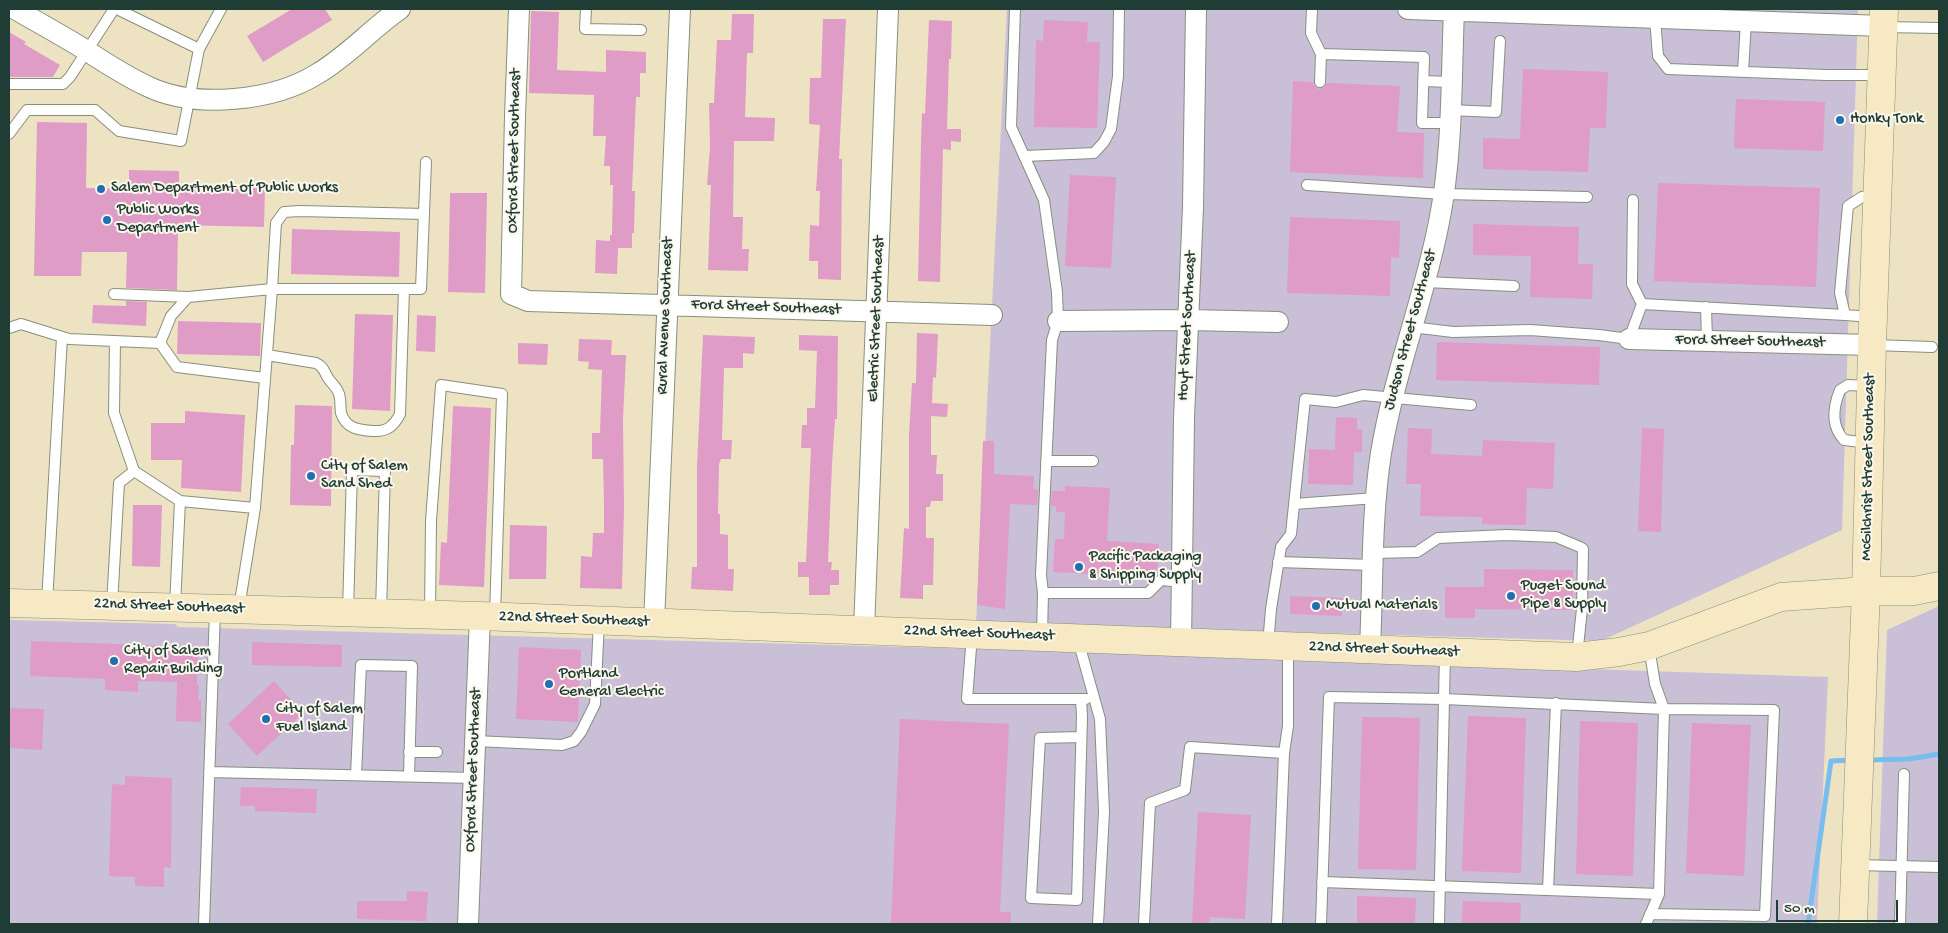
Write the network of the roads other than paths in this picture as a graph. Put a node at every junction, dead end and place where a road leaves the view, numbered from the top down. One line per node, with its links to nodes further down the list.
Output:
1 (15, 9): 24 (street)
2 (114, 9): 24 (lane)
3 (118, 9): 23 (lane)
4 (221, 9): 23 (lane)
5 (400, 9): 32 (street)
6 (519, 9): 48 (street, Oxford Street Southeast)
7 (586, 9): 21 (lane)
8 (680, 9): 51 (street, Rural Avenue Southeast)
9 (888, 9): 53 (street, Electric Street Southeast)
10 (1015, 9): 35 (lane)
11 (1119, 9): 35 (lane)
12 (1196, 9): 57 (street, Hoyt Street Southeast)
13 (1312, 9): 25 (lane)
14 (1408, 9): 15 (street)
15 (1454, 11): 16 (street); 30 (street, Judson Street Southeast)
16 (1606, 12): 17 (street)
17 (1668, 15): 19 (street); 26 (lane)
18 (1884, 18): 19 (street); 20 (lane); 27 (street, McGilchrist Street Southeast)
19 (1746, 21): 26 (lane)
20 (1939, 28)
21 (641, 30)
22 (1500, 41): 33 (lane)
23 (199, 49): 32 (lane)
24 (86, 51): 31 (lane); 32 (street)
25 (1321, 54): 28 (lane); 29 (lane)
26 (1743, 72): 27 (lane)
27 (1882, 75): 39 (street, McGilchrist Street Southeast)
28 (1423, 81): 30 (lane); 33 (lane)
29 (1320, 82)
30 (1451, 82): 33 (street, Judson Street Southeast)
31 (9, 84)
32 (189, 97): 34 (lane)
33 (1449, 117): 38 (street, Judson Street Southeast)
34 (9, 134)
35 (1025, 156): 58 (lane)
36 (426, 162): 42 (lane)
37 (1306, 186): 38 (lane)
38 (1443, 194): 40 (lane); 43 (street, Judson Street Southeast)
39 (1877, 195): 55 (lane); 56 (street, McGilchrist Street Southeast)
40 (1587, 197)
41 (1633, 200): 50 (lane)
42 (424, 214): 45 (lane); 46 (lane)
43 (1425, 282): 44 (lane); 60 (street, Judson Street Southeast)
44 (1514, 286)
45 (272, 289): 46 (lane); 49 (lane); 69 (lane)
46 (404, 289): 69 (lane)
47 (114, 294): 49 (lane)
48 (511, 294): 51 (street, Ford Street Southeast)
49 (188, 297): 66 (lane)
50 (1642, 304): 52 (lane); 63 (lane)
51 (666, 306): 53 (street, Ford Street Southeast); 98 (street, Rural Avenue Southeast)
52 (1706, 307): 55 (lane); 65 (lane)
53 (877, 312): 54 (street, Ford Street Southeast); 99 (street, Electric Street Southeast)
54 (992, 315)
55 (1845, 315): 56 (lane)
56 (1873, 317): 67 (street, McGilchrist Street Southeast)
57 (1188, 320): 58 (street); 59 (street); 84 (street, Hoyt Street Southeast)
58 (1058, 321): 75 (lane)
59 (1278, 322)
60 (1412, 327): 63 (lane); 72 (street, Judson Street Southeast)
61 (9, 328): 62 (lane)
62 (62, 337): 64 (lane); 89 (lane)
63 (1629, 340): 65 (street, Ford Street Southeast)
64 (115, 341): 66 (lane); 77 (lane)
65 (1707, 341): 67 (street, Ford Street Southeast)
66 (160, 343): 70 (lane)
67 (1872, 344): 68 (lane); 71 (street, McGilchrist Street Southeast)
68 (1932, 347)
69 (267, 355): 70 (lane)
70 (265, 378): 81 (lane)
71 (1870, 386): 74 (street, McGilchrist Street Southeast); 74 (lane)
72 (1392, 397): 73 (lane); 78 (street, Judson Street Southeast); 80 (lane)
73 (1471, 405)
74 (1869, 443): 86 (street, McGilchrist Street Southeast)
75 (1046, 461): 76 (lane); 87 (lane)
76 (1092, 462)
77 (134, 471): 79 (lane); 90 (lane)
78 (1376, 498): 80 (lane); 82 (street, Judson Street Southeast)
79 (180, 501): 81 (lane); 91 (lane)
80 (1294, 504): 83 (lane)
81 (255, 508): 92 (lane)
82 (1374, 559): 83 (lane); 106 (street, Judson Street Southeast); 108 (lane)
83 (1278, 562): 104 (lane)
84 (1182, 582): 87 (lane); 103 (street, Hoyt Street Southeast)
85 (1939, 586): 86 (street, 22nd Street Southeast)
86 (1866, 591): 105 (street, 22nd Street Southeast); 124 (street, McGilchrist Street Southeast)
87 (1043, 593): 101 (lane)
88 (9, 603): 89 (street, 22nd Street Southeast)
89 (47, 604): 90 (street, 22nd Street Southeast)
90 (112, 606): 91 (street, 22nd Street Southeast)
91 (174, 608): 92 (street, 22nd Street Southeast)
92 (227, 609): 93 (street, 22nd Street Southeast); 119 (lane)
93 (348, 612): 94 (street, 22nd Street Southeast); 94 (lane)
94 (381, 613): 95 (street, 22nd Street Southeast)
95 (430, 614): 96 (street, 22nd Street Southeast); 96 (lane)
96 (487, 616): 97 (street, 22nd Street Southeast); 115 (street, Oxford Street Southeast)
97 (600, 621): 98 (street, 22nd Street Southeast); 115 (lane)
98 (654, 623): 99 (street, 22nd Street Southeast)
99 (864, 630): 100 (street, 22nd Street Southeast)
100 (972, 634): 101 (street, 22nd Street Southeast); 110 (lane)
101 (1042, 637): 102 (street, 22nd Street Southeast)
102 (1077, 639): 103 (street, 22nd Street Southeast); 111 (lane)
103 (1181, 643): 104 (street, 22nd Street Southeast)
104 (1278, 646): 106 (street, 22nd Street Southeast); 118 (lane)
105 (1649, 646): 108 (street, 22nd Street Southeast); 113 (lane)
106 (1370, 650): 107 (street, 22nd Street Southeast)
107 (1445, 652): 108 (street, 22nd Street Southeast); 109 (lane)
108 (1576, 657)
109 (1444, 699): 112 (lane); 127 (lane); 128 (lane)
110 (1081, 700): 111 (lane); 114 (lane)
111 (1095, 700): 134 (lane)
112 (1556, 703): 113 (lane); 129 (lane)
113 (1664, 709): 130 (lane); 131 (lane)
114 (1082, 737): 114 (lane)
115 (475, 741): 123 (street, Oxford Street Southeast)
116 (409, 752): 117 (lane); 121 (lane); 122 (lane)
117 (437, 752)
118 (1284, 753): 135 (lane); 136 (lane)
119 (209, 772): 121 (lane); 132 (lane)
120 (1904, 774): 125 (lane)
121 (356, 775): 122 (lane)
122 (409, 776): 123 (lane)
123 (474, 778): 133 (street, Oxford Street Southeast)
124 (1855, 865): 125 (lane); 140 (street, McGilchrist Street Southeast)
125 (1901, 866): 126 (lane); 141 (lane)
126 (1939, 867)
127 (1322, 882): 128 (lane); 137 (lane)
128 (1440, 886): 129 (lane); 138 (lane)
129 (1548, 890): 130 (lane)
130 (1659, 894): 131 (lane)
131 (1650, 914): 139 (lane)
132 (204, 924)
133 (468, 924)
134 (1098, 924)
135 (1144, 924)
136 (1277, 924)
137 (1321, 924)
138 (1439, 924)
139 (1646, 924)
140 (1853, 924)
141 (1900, 924)

